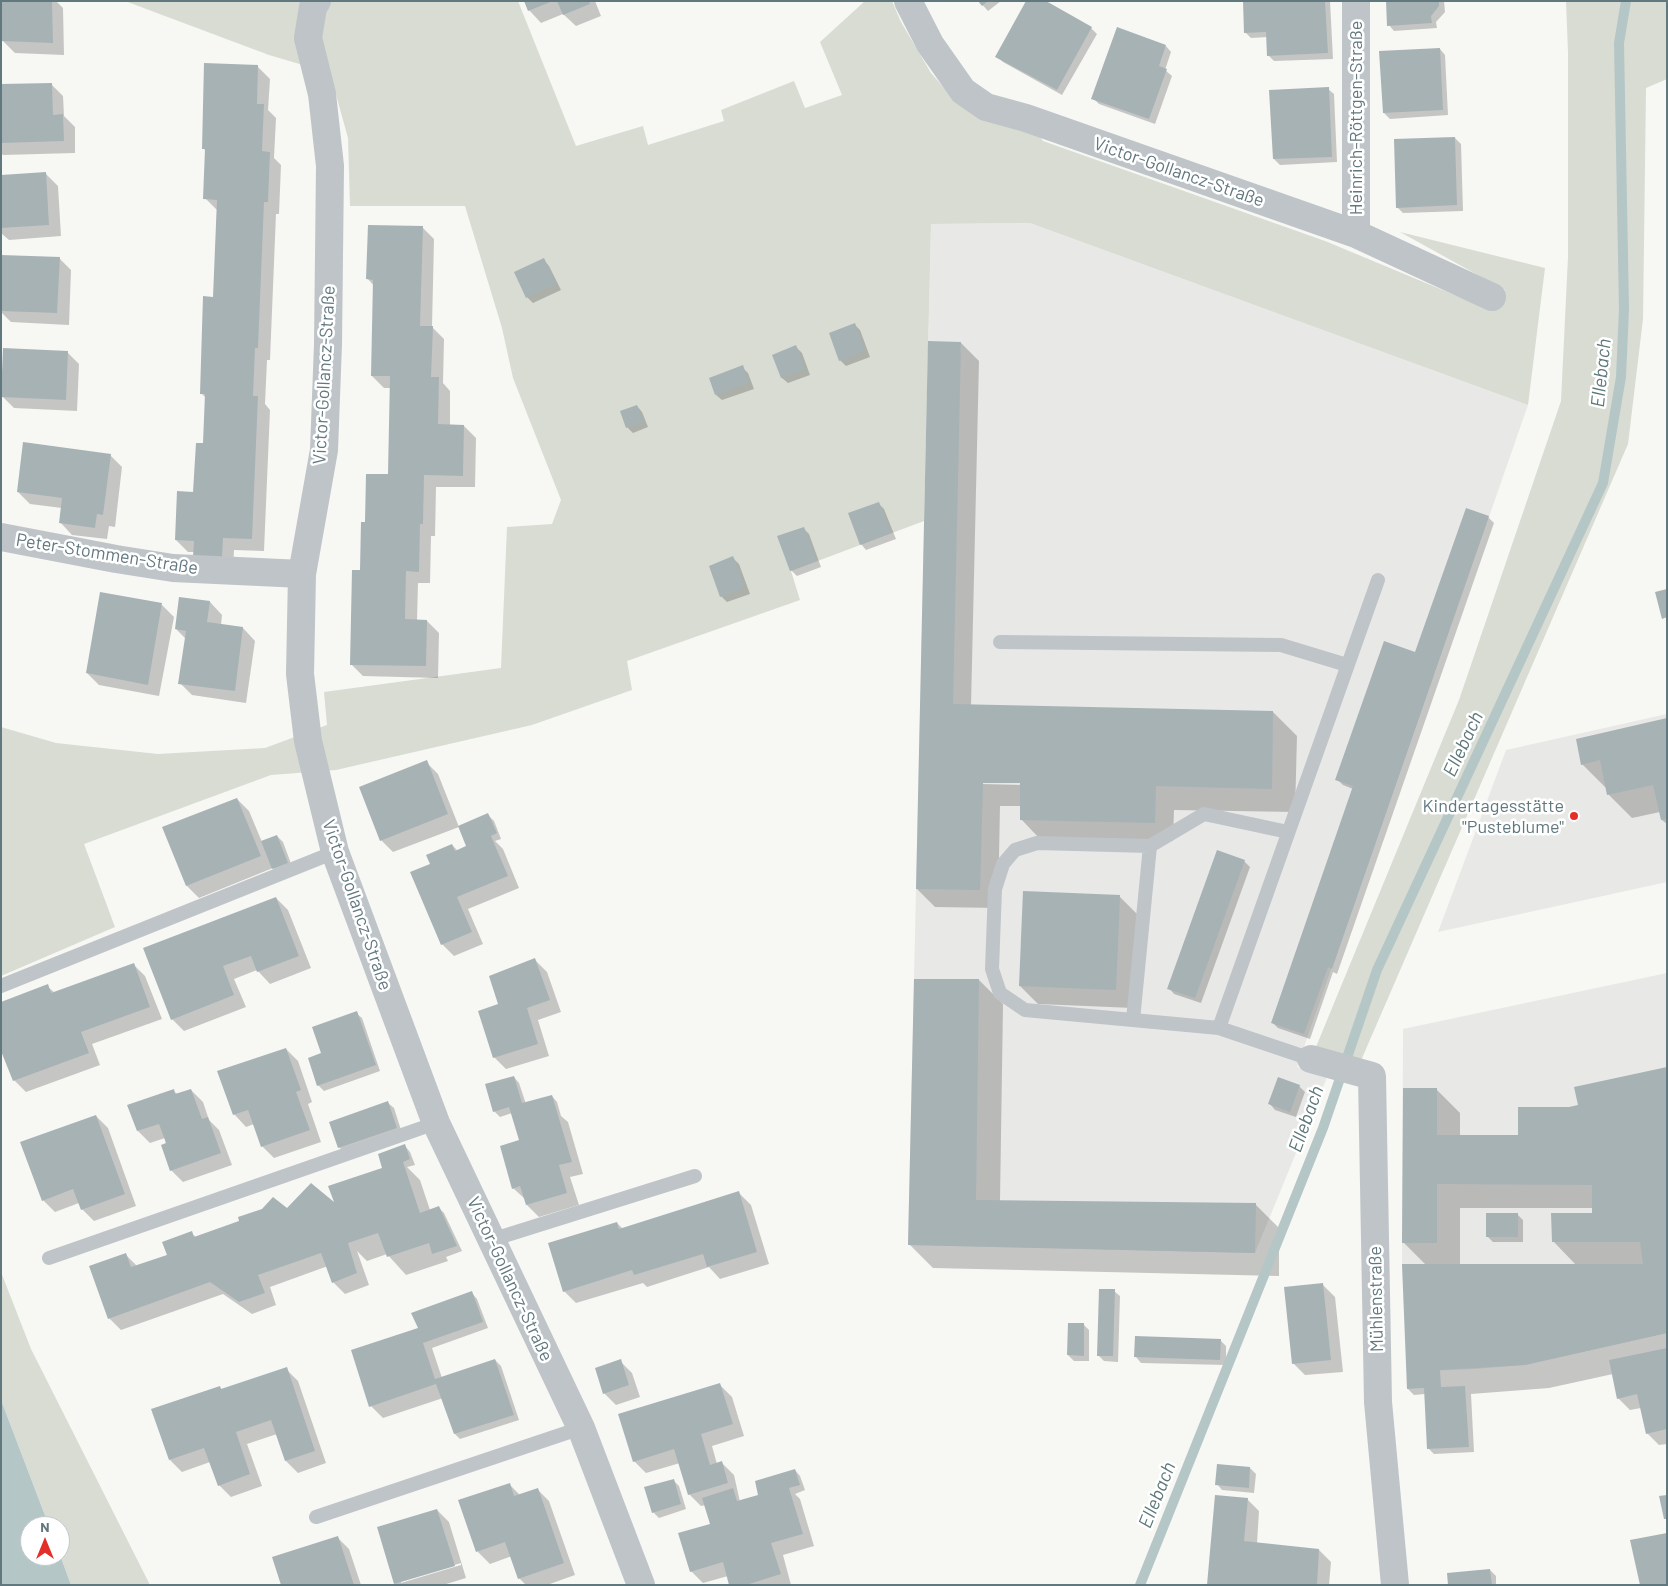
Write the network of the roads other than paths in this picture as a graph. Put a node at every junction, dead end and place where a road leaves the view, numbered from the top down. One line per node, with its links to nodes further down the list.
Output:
1 (317, 1): 7 (street, Victor-Gollancz-Straße)
2 (908, 1): 4 (street, Victor-Gollancz-Straße)
3 (1356, 1): 4 (street, Heinrich-Röttgen-Straße)
4 (1356, 234): 5 (street, Victor-Gollancz-Straße)
5 (1492, 297)
6 (1, 537): 7 (street, Peter-Stommen-Straße)
7 (302, 574): 13 (street, Victor-Gollancz-Straße)
8 (1378, 580): 10 (lane)
9 (1000, 642): 10 (lane)
10 (1347, 665): 11 (lane)
11 (1288, 832): 12 (lane); 16 (lane)
12 (1150, 846): 15 (lane); 15 (lane)
13 (335, 852): 14 (lane); 18 (street, Victor-Gollancz-Straße)
14 (1, 986)
15 (1133, 1020): 16 (lane)
16 (1218, 1028): 17 (lane)
17 (1319, 1061): 25 (street, Mühlenstraße)
18 (436, 1123): 20 (street, Victor-Gollancz-Straße); 21 (lane)
19 (695, 1176): 20 (lane)
20 (491, 1240): 22 (street, Victor-Gollancz-Straße)
21 (50, 1258)
22 (581, 1428): 23 (lane); 24 (street, Victor-Gollancz-Straße)
23 (316, 1517)
24 (641, 1585)
25 (1395, 1585)

